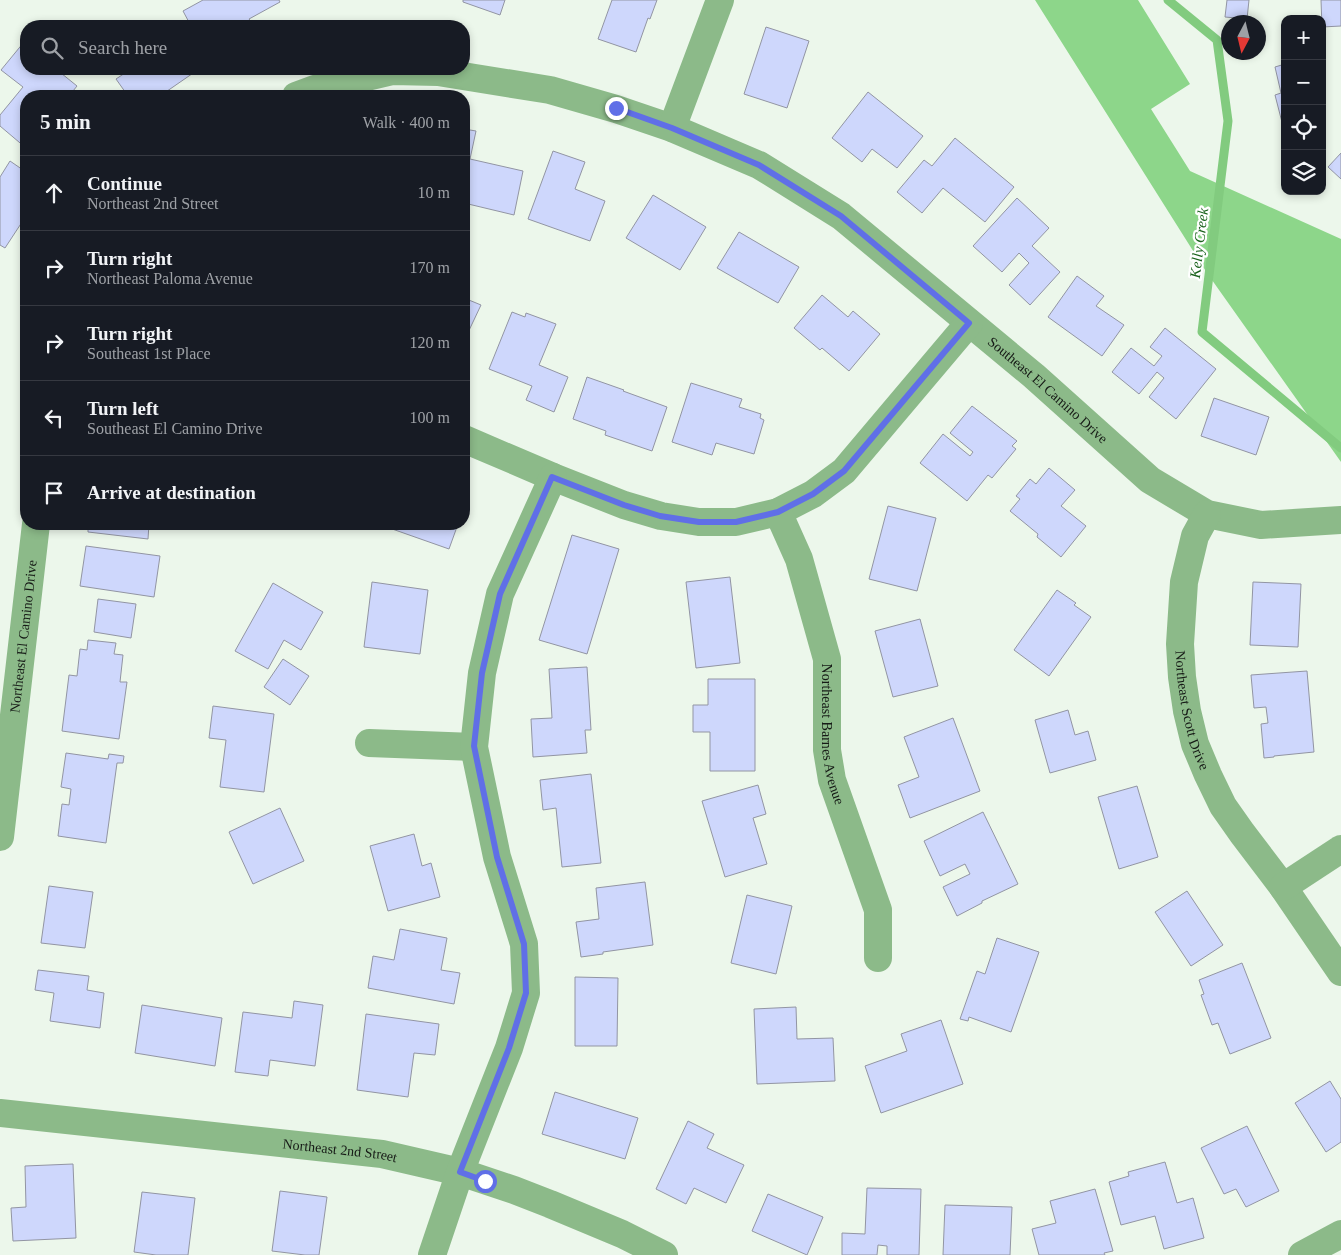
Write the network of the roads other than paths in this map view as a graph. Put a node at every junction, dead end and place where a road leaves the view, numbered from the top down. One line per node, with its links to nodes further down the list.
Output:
1 (720, 0): 5 (street)
2 (371, 75): 4 (street, Southeast El Camino Drive)
3 (457, 75): 5 (street, Southeast El Camino Drive)
4 (311, 90)
5 (672, 128): 6 (street, Southeast El Camino Drive)
6 (969, 323): 9 (street); 10 (street, Southeast El Camino Drive)
7 (470, 442): 8 (street)
8 (552, 477): 9 (street); 14 (street)
9 (778, 512): 18 (street, Northeast Barnes Avenue)
10 (1207, 514): 11 (street, Southeast El Camino Drive); 17 (street, Northeast Scott Drive)
11 (1341, 520)
12 (35, 530): 15 (street, Northeast El Camino Drive)
13 (369, 743): 14 (street)
14 (474, 746): 21 (street)
15 (0, 837)
16 (1341, 849): 17 (street)
17 (1283, 887): 19 (street, Northeast Scott Drive)
18 (878, 958)
19 (1341, 972)
20 (0, 1113): 21 (street, Northeast 2nd Street)
21 (460, 1172): 23 (street); 24 (street, Northeast 2nd Street)
22 (1341, 1234): 25 (street)
23 (432, 1255)
24 (664, 1255)
25 (1302, 1255)

